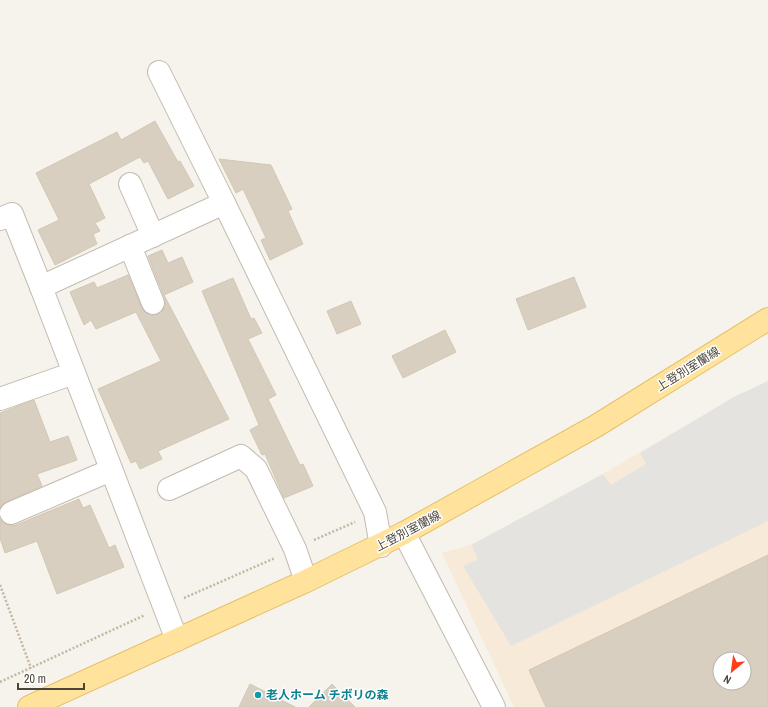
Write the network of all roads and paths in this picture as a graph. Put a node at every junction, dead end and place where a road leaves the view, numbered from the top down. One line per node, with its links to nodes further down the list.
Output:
1 (159, 72): 3 (street)
2 (130, 184): 5 (street)
3 (224, 203): 5 (street); 14 (street)
4 (0, 219): 7 (street)
5 (153, 236): 6 (street)
6 (130, 246): 7 (street); 8 (street)
7 (41, 287): 10 (street)
8 (153, 303)
9 (768, 320): 16 (main road, 上登別室蘭線)
10 (74, 373): 11 (street); 12 (street)
11 (0, 399)
12 (111, 470): 15 (street); 21 (street)
13 (169, 489): 18 (street)
14 (375, 512): 17 (street); 18 (path)
15 (11, 513)
16 (404, 534): 17 (main road, 上登別室蘭線); 26 (street)
17 (381, 546): 19 (main road, 上登別室蘭線)
18 (295, 549): 19 (street); 21 (path)
19 (306, 581): 22 (main road, 上登別室蘭線)
20 (0, 585): 23 (path)
21 (163, 607): 22 (street); 23 (path)
22 (177, 640): 25 (main road, 上登別室蘭線)
23 (32, 668): 24 (path)
24 (0, 682)
25 (29, 707)
26 (494, 707)

